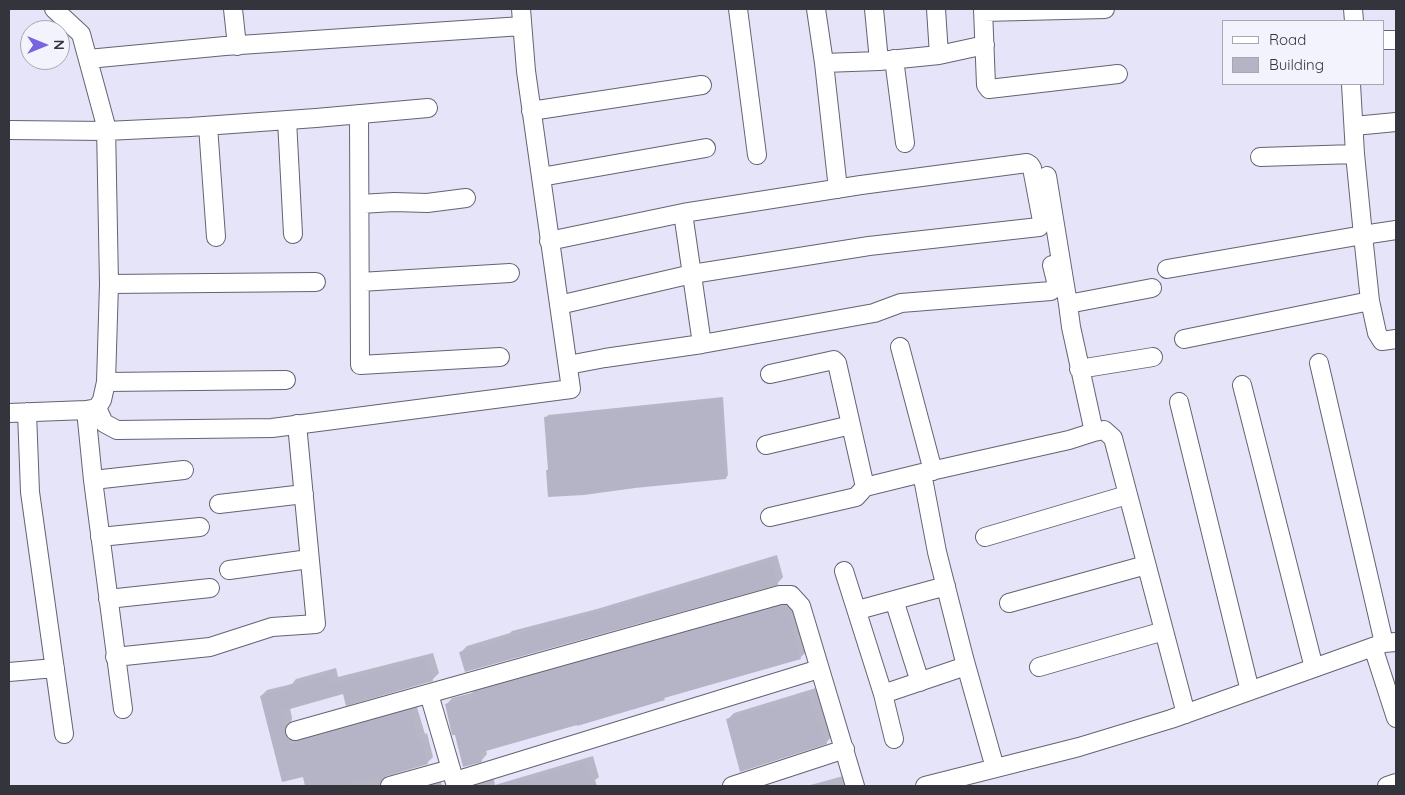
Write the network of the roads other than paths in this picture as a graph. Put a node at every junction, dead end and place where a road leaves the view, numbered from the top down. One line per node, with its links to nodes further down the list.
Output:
1 (54, 9): 13 (street)
2 (233, 9): 11 (street)
3 (738, 9): 31 (street)
4 (816, 9): 15 (street)
5 (874, 9): 14 (street)
6 (936, 9): 12 (street)
7 (1105, 9): 8 (street)
8 (983, 10): 10 (street)
9 (522, 17): 11 (street); 20 (street)
10 (985, 44): 12 (street); 16 (street)
11 (237, 46): 13 (street)
12 (939, 54): 14 (street)
13 (88, 59): 27 (street)
14 (886, 60): 15 (street); 28 (street)
15 (824, 63): 35 (street)
16 (1118, 74)
17 (702, 85): 20 (street)
18 (1351, 85): 25 (street)
19 (428, 108): 21 (street)
20 (532, 111): 34 (street)
21 (359, 114): 22 (street); 37 (street)
22 (287, 120): 24 (street); 41 (street)
23 (1396, 122): 25 (street)
24 (208, 126): 27 (street); 43 (street)
25 (1354, 126): 30 (street)
26 (9, 130): 27 (street)
27 (106, 131): 50 (street)
28 (905, 143)
29 (706, 148): 34 (street)
30 (1355, 154): 32 (street); 42 (street)
31 (757, 155)
32 (1260, 157)
33 (1047, 176): 53 (street)
34 (541, 177): 44 (street)
35 (838, 189): 38 (street); 39 (street)
36 (466, 198): 37 (street)
37 (360, 204): 49 (street)
38 (683, 213): 44 (street); 47 (street)
39 (1042, 225): 47 (street); 57 (street)
40 (1396, 230): 42 (street)
41 (293, 234)
42 (1363, 235): 45 (street); 52 (street)
43 (216, 236)
44 (549, 241): 54 (street)
45 (1167, 269)
46 (510, 273): 49 (street)
47 (692, 274): 54 (street); 57 (street)
48 (316, 282): 50 (street)
49 (360, 282): 59 (street)
50 (109, 284): 66 (street)
51 (1152, 288): 53 (street)
52 (1370, 301): 55 (street); 56 (street)
53 (1068, 304): 63 (street)
54 (559, 305): 62 (street)
55 (1184, 339)
56 (1396, 340)
57 (702, 344): 62 (street)
58 (900, 346): 77 (street)
59 (500, 356)
60 (1153, 357): 63 (street)
61 (1319, 363): 98 (street)
62 (568, 366): 72 (street)
63 (1079, 369): 74 (street)
64 (770, 374): 73 (street)
65 (286, 380): 66 (street)
66 (106, 382): 69 (street)
67 (1242, 385): 103 (street)
68 (1179, 402): 107 (street)
69 (92, 409): 71 (street); 72 (street); 78 (street)
70 (9, 412): 71 (street)
71 (27, 412): 101 (street)
72 (298, 424): 80 (street)
73 (851, 425): 75 (street); 79 (street)
74 (1094, 432): 77 (street); 81 (street)
75 (766, 445)
76 (184, 470): 78 (street)
77 (927, 472): 79 (street); 91 (street)
78 (93, 480): 86 (street)
79 (866, 487): 83 (street)
80 (304, 494): 82 (street); 87 (street)
81 (1127, 495): 85 (street); 88 (street)
82 (219, 504)
83 (770, 517)
84 (200, 527): 86 (street)
85 (985, 537)
86 (100, 538): 93 (street)
87 (309, 559): 89 (street); 99 (street)
88 (1146, 565): 95 (street); 97 (street)
89 (228, 570)
90 (844, 571): 96 (street)
91 (946, 586): 94 (street); 100 (street)
92 (210, 588): 93 (street)
93 (108, 599): 99 (street)
94 (894, 600): 96 (street); 106 (street)
95 (1009, 603)
96 (858, 610): 109 (street)
97 (1164, 631): 102 (street); 111 (street)
98 (1384, 644): 103 (street); 112 (street)
99 (115, 657): 110 (street)
100 (966, 666): 106 (street); 117 (street)
101 (55, 668): 105 (street); 114 (street)
102 (1039, 668)
103 (1314, 668): 107 (street)
104 (819, 669): 108 (street); 116 (street); 118 (street)
105 (9, 672)
106 (920, 682): 109 (street)
107 (1250, 690): 111 (street)
108 (429, 694): 113 (street); 118 (street)
109 (883, 694): 115 (street)
110 (123, 709)
111 (1186, 714): 117 (street)
112 (1396, 718)
113 (295, 731)
114 (64, 734)
115 (894, 740)
116 (845, 749): 121 (street); 122 (street)
117 (995, 768): 123 (street)
118 (454, 779): 120 (street)
119 (1396, 783): 124 (street)
120 (390, 786)
121 (732, 786)
122 (855, 786)
123 (925, 786)
124 (1387, 786)

